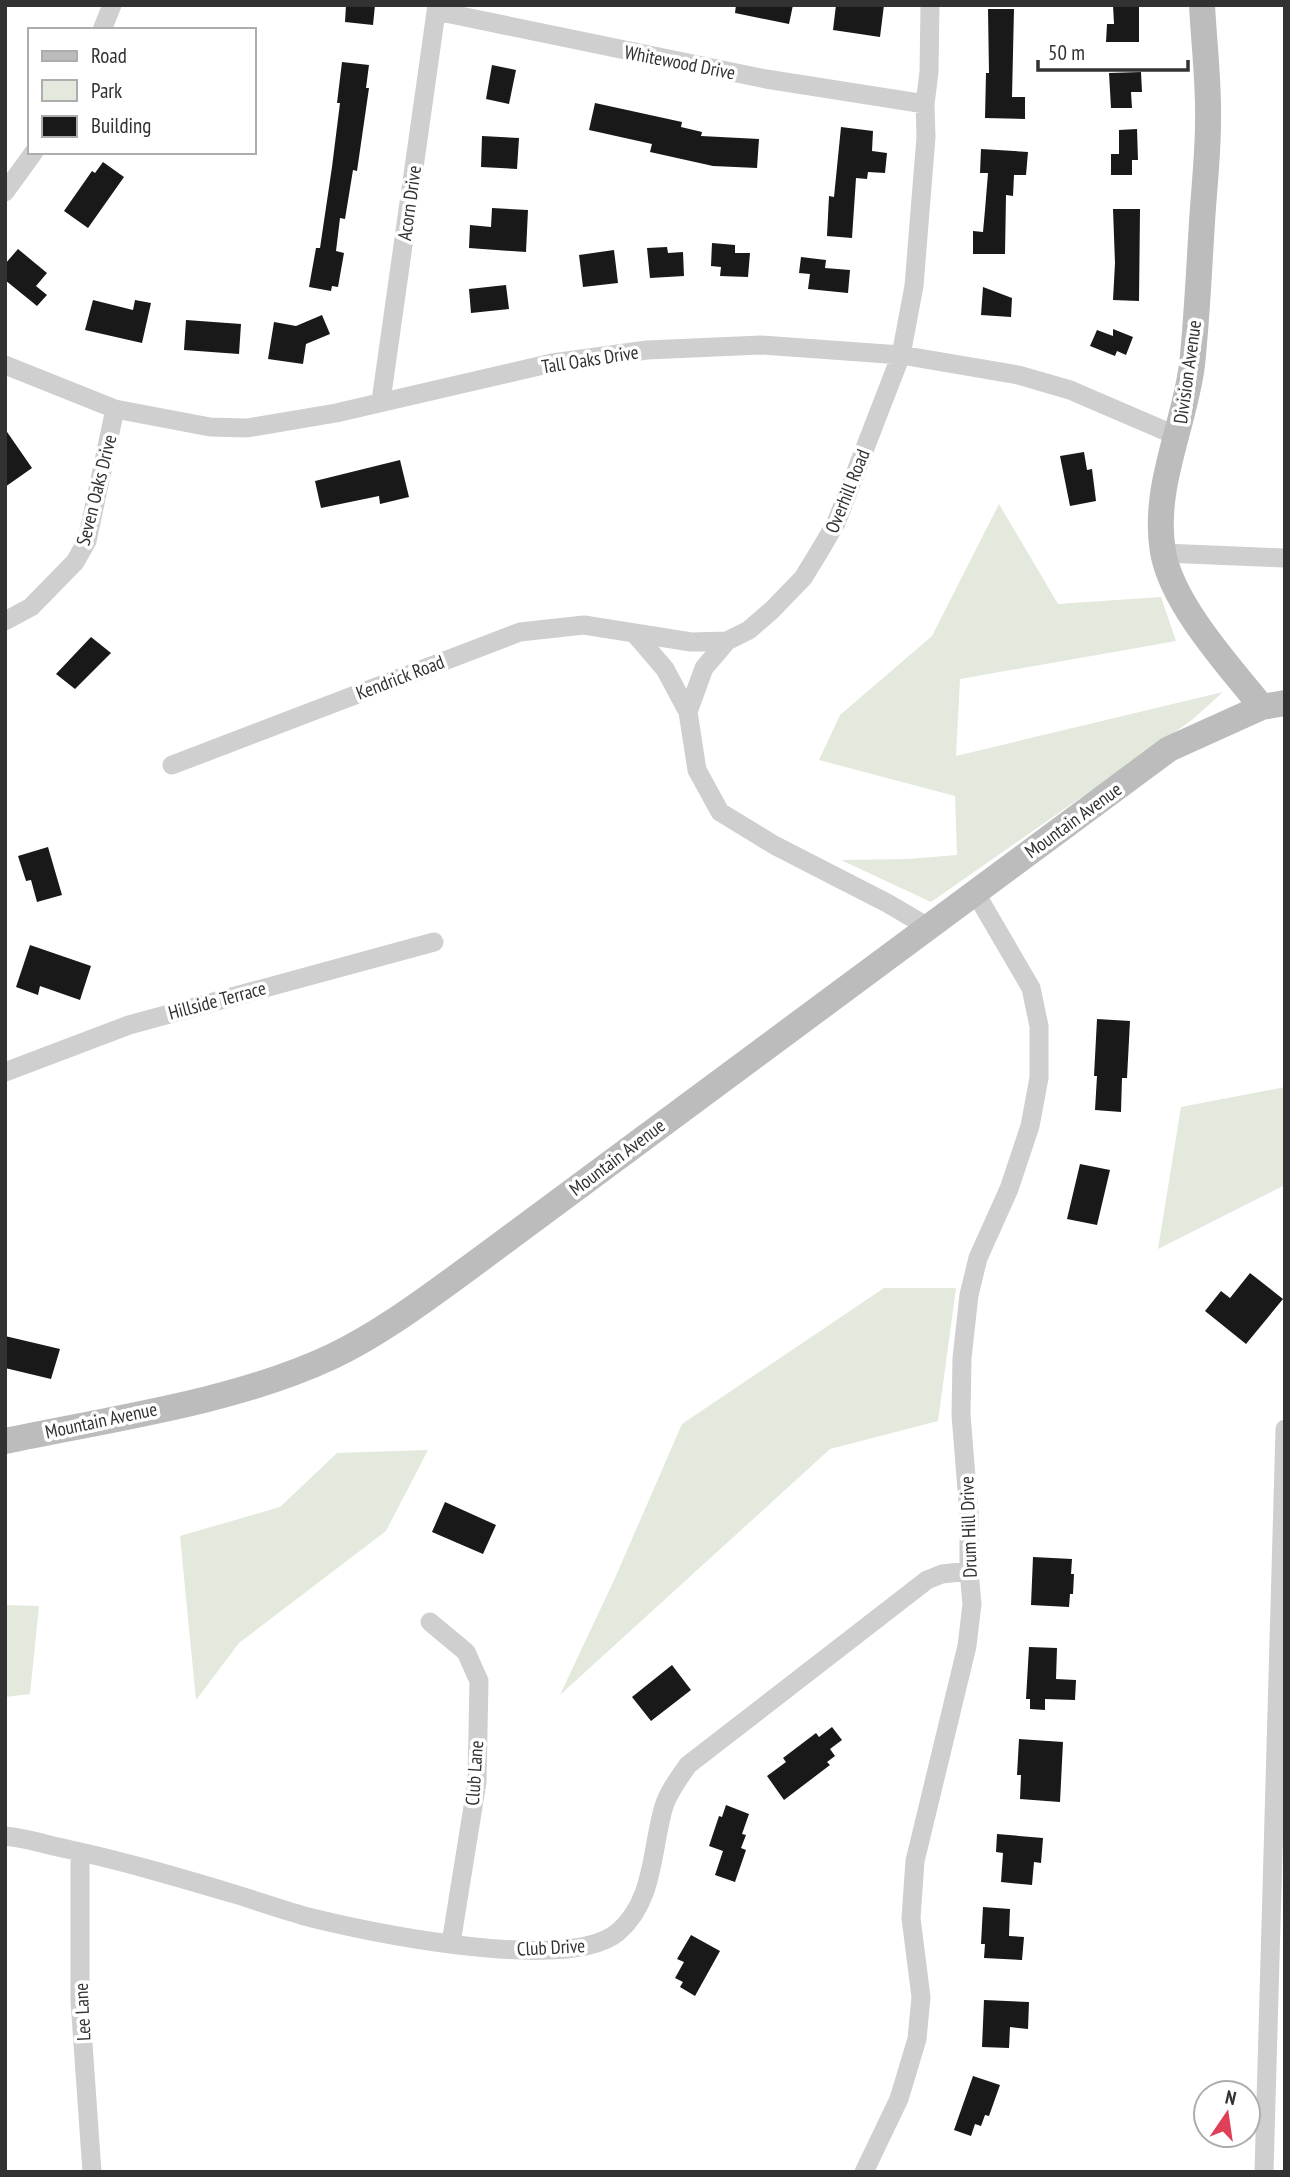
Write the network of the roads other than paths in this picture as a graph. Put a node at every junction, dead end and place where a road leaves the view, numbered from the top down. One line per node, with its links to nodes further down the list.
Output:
1 (112, 5): 5 (street)
2 (930, 5): 6 (street, Overhill Road)
3 (1202, 5): 13 (main road, Division Avenue)
4 (437, 8): 6 (street, Whitewood Drive); 11 (street, Acorn Drive)
5 (103, 28)
6 (925, 104): 9 (street, Overhill Road)
7 (33, 154): 8 (street)
8 (5, 192)
9 (901, 355): 11 (street, Tall Oaks Drive); 13 (street, Tall Oaks Drive); 18 (street, Overhill Road)
10 (5, 365): 12 (street, Tall Oaks Drive)
11 (381, 401): 12 (street, Tall Oaks Drive)
12 (115, 409): 16 (street, Seven Oaks Drive)
13 (1177, 436): 14 (main road, Division Avenue)
14 (1163, 553): 15 (street); 19 (main road, Division Avenue)
15 (1285, 558)
16 (5, 621)
17 (635, 634): 18 (street, Kendrick Road); 20 (street); 21 (street, Kendrick Road)
18 (727, 641): 20 (street, Overhill Road)
19 (1273, 705): 22 (main road, Mountain Avenue)
20 (688, 712): 23 (street, Overhill Road)
21 (172, 765)
22 (975, 892): 23 (main road, Mountain Avenue); 28 (street, Drum Hill Drive)
23 (928, 927): 27 (main road, Mountain Avenue)
24 (434, 942): 25 (street, Hillside Terrace)
25 (5, 1072)
26 (1285, 1429): 31 (street)
27 (5, 1441)
28 (969, 1571): 33 (street, Club Drive); 35 (street, Drum Hill Drive)
29 (429, 1622): 33 (street, Club Lane)
30 (5, 1836): 32 (street, Club Drive)
31 (1279, 1847): 36 (street)
32 (80, 1852): 33 (street, Club Drive); 34 (street, Lee Lane)
33 (451, 1943)
34 (92, 2172)
35 (864, 2172)
36 (1264, 2172)

